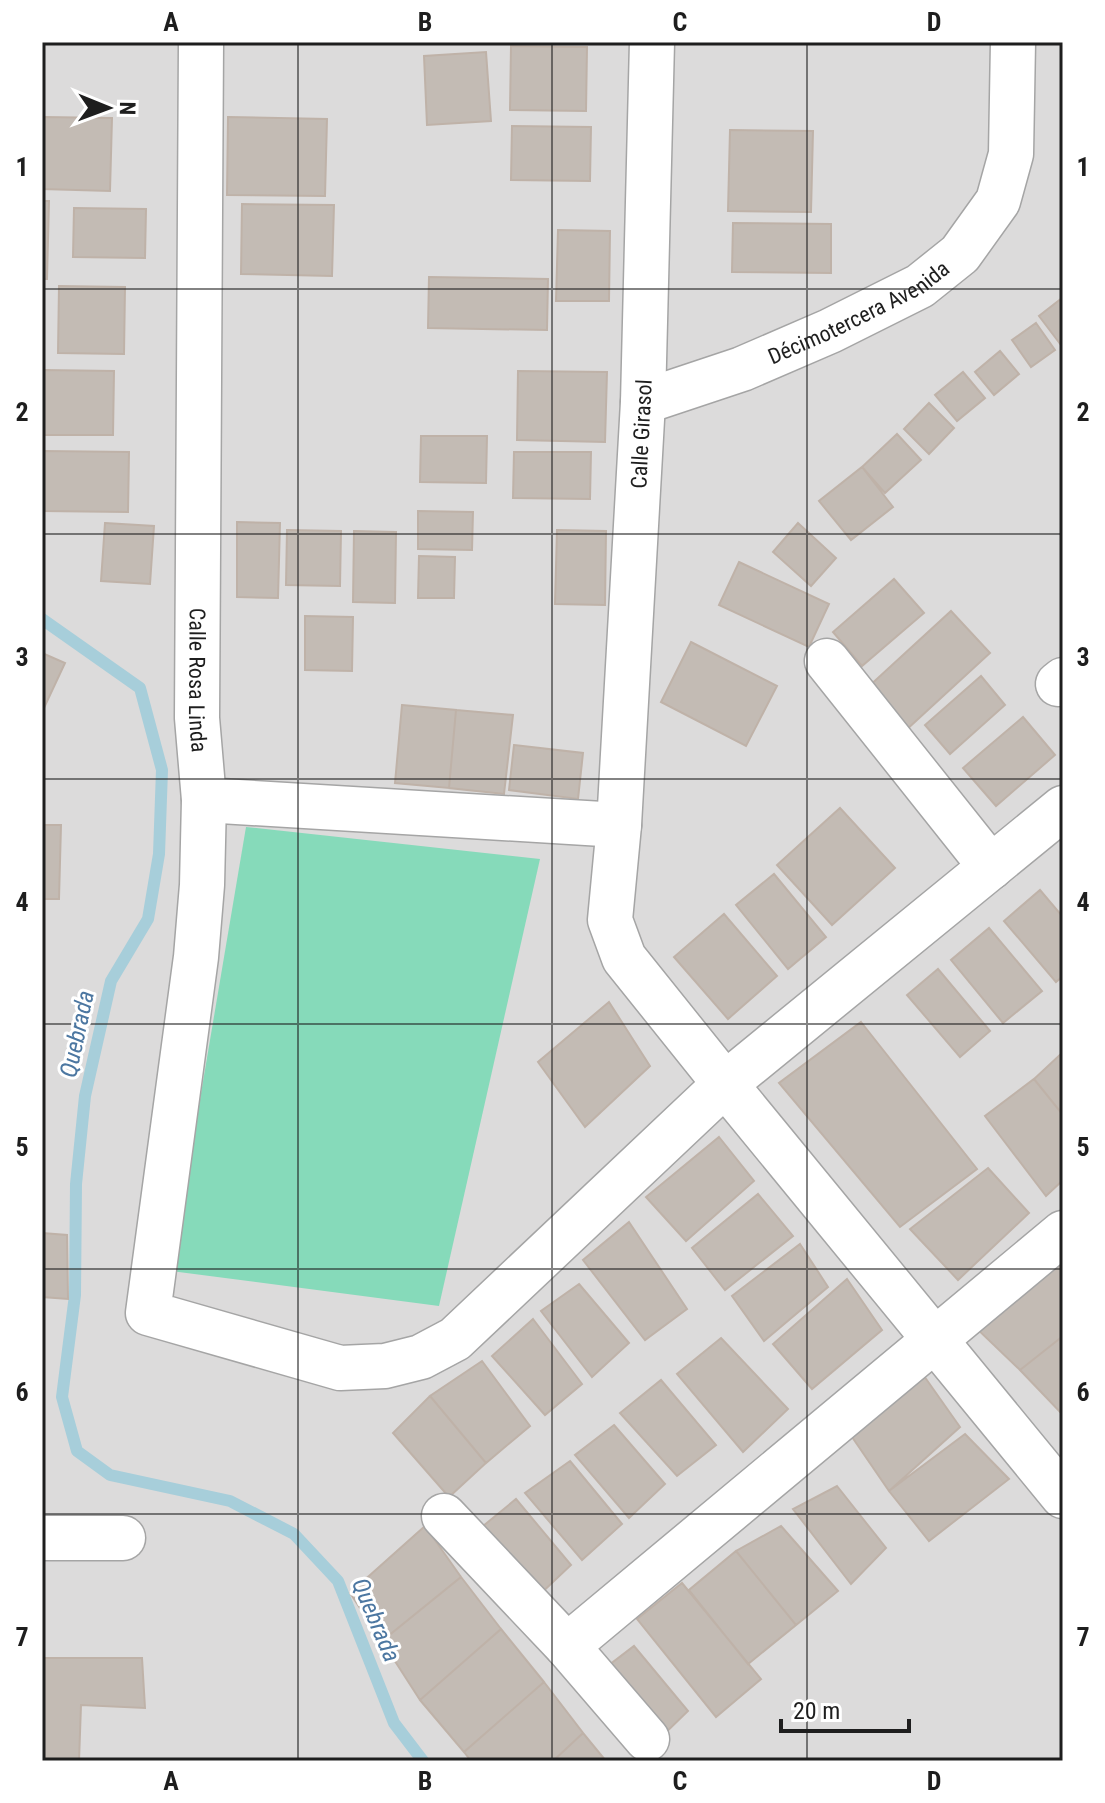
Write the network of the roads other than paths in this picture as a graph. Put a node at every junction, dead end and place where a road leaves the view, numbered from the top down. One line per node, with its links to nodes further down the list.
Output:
1 (201, 42): 6 (street, Calle Rosa Linda)
2 (652, 42): 4 (street, Calle Girasol)
3 (1013, 42): 4 (street, Décimotercera Avenida)
4 (643, 402): 8 (street, Calle Girasol)
5 (827, 661): 9 (street)
6 (204, 800): 8 (street); 10 (street, Calle Rosa Linda)
7 (1063, 808): 9 (street)
8 (619, 825): 10 (street, Calle Girasol)
9 (991, 867): 10 (street)
10 (725, 1084): 12 (street, Calle Girasol)
11 (1063, 1233): 12 (street)
12 (934, 1339): 13 (street, Calle Girasol); 17 (street)
13 (1063, 1496)
14 (444, 1516): 17 (street)
15 (42, 1538): 16 (street)
16 (123, 1538)
17 (567, 1646): 18 (street)
18 (647, 1739)

